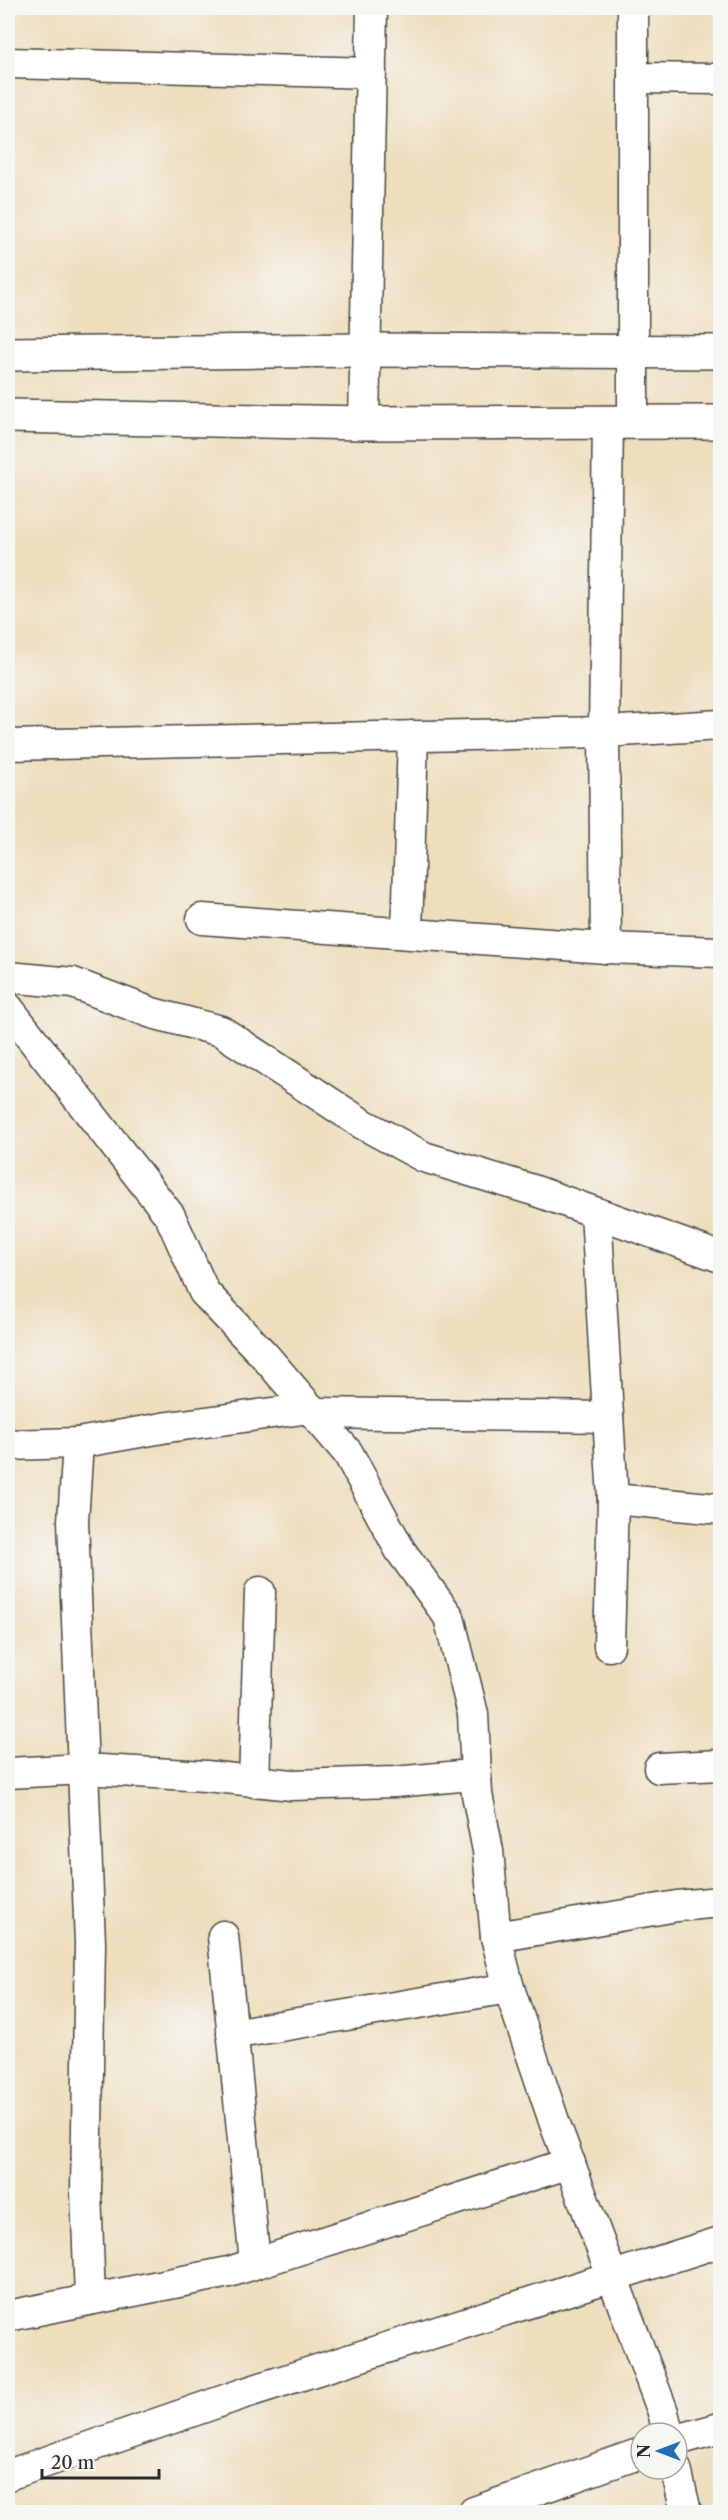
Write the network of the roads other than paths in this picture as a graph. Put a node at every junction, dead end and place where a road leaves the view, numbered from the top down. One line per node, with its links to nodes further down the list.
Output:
1 (372, 8): 4 (street)
2 (633, 8): 5 (street)
3 (8, 63): 4 (street)
4 (371, 72): 7 (street)
5 (633, 78): 6 (street); 8 (street)
6 (720, 79)
7 (365, 350): 8 (street); 10 (street); 13 (street)
8 (633, 351): 9 (street); 12 (street)
9 (720, 352)
10 (8, 354)
11 (8, 416): 13 (street)
12 (620, 421): 13 (street); 14 (street); 16 (street)
13 (364, 423)
14 (720, 423)
15 (720, 725): 16 (street)
16 (604, 732): 17 (street); 21 (street)
17 (413, 736): 18 (street); 20 (street)
18 (8, 745)
19 (202, 918): 20 (street)
20 (407, 933): 21 (street)
21 (606, 948): 22 (street)
22 (720, 952)
23 (8, 977): 25 (street)
24 (8, 1008): 27 (street)
25 (596, 1213): 26 (street); 28 (street)
26 (720, 1257)
27 (312, 1411): 28 (street); 29 (street); 39 (street)
28 (608, 1417): 31 (street)
29 (78, 1443): 30 (street); 37 (street)
30 (8, 1445)
31 (613, 1499): 32 (street); 34 (street)
32 (720, 1509)
33 (260, 1592): 40 (street)
34 (609, 1646)
35 (720, 1765): 36 (street)
36 (659, 1768)
37 (84, 1769): 38 (street); 40 (street); 50 (street)
38 (8, 1773)
39 (476, 1778): 40 (street); 43 (street)
40 (255, 1782)
41 (720, 1902): 43 (street)
42 (223, 1936): 45 (street)
43 (496, 1937): 44 (street)
44 (509, 1988): 45 (street); 46 (street)
45 (232, 2034): 48 (street)
46 (570, 2163): 48 (street); 49 (street)
47 (720, 2242): 49 (street)
48 (255, 2263): 50 (street)
49 (612, 2275): 52 (street); 56 (street)
50 (90, 2299): 51 (street)
51 (8, 2316)
52 (665, 2421)
53 (720, 2428): 54 (street)
54 (689, 2437)
55 (629, 2457): 58 (street)
56 (8, 2475)
57 (679, 2481): 60 (street)
58 (531, 2502): 59 (street)
59 (474, 2512)
60 (687, 2512)

